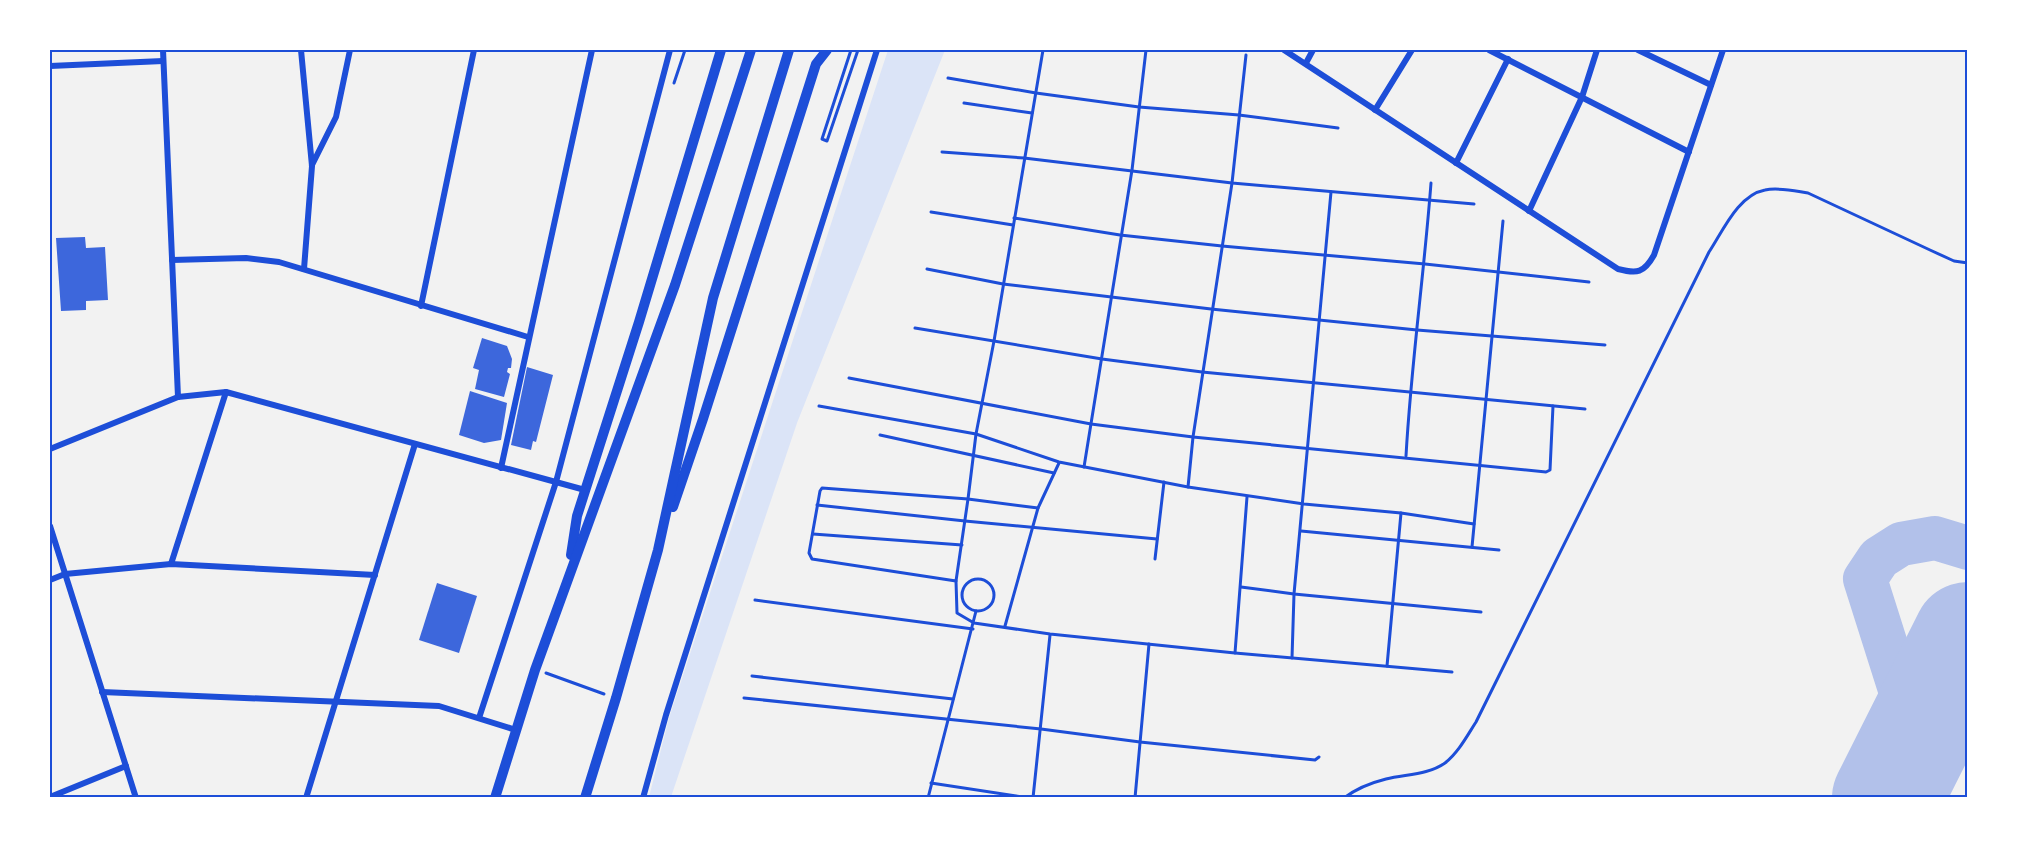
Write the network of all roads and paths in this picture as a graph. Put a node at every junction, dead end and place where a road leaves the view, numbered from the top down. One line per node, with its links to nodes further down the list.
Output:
1 (163, 50): 26 (street)
2 (301, 50): 43 (street)
3 (350, 50): 43 (street)
4 (474, 50): 67 (street)
5 (592, 50): 73 (street)
6 (670, 50): 102 (street)
7 (721, 50): 105 (highway)
8 (751, 50): 129 (highway)
9 (789, 50): 122 (highway)
10 (827, 50): 122 (highway)
11 (858, 50): 23 (path)
12 (877, 50): 166 (street)
13 (1043, 50): 31 (lane)
14 (1146, 50): 34 (lane)
15 (1284, 50): 27 (street)
16 (1313, 50): 27 (street)
17 (1412, 50): 35 (street)
18 (1489, 50): 25 (street)
19 (1597, 50): 32 (street)
20 (1638, 50): 30 (street)
21 (1723, 50): 30 (street)
22 (843, 52): 23 (path)
23 (850, 52)
24 (1246, 55): 37 (lane)
25 (1508, 59): 32 (street); 42 (street)
26 (164, 61): 28 (street); 58 (street)
27 (1306, 63): 35 (street)
28 (50, 66)
29 (948, 78): 31 (lane)
30 (1711, 85): 40 (street)
31 (1036, 93): 34 (lane); 36 (lane)
32 (1582, 97): 40 (street); 50 (street)
33 (964, 103): 36 (lane)
34 (1139, 107): 37 (lane); 44 (lane)
35 (1375, 111): 42 (street)
36 (1032, 113): 41 (lane)
37 (1239, 115): 38 (lane); 45 (lane)
38 (1338, 128)
39 (942, 152): 41 (lane)
40 (1689, 152): 50 (street)
41 (1024, 158): 44 (lane); 52 (lane)
42 (1456, 163): 50 (street)
43 (312, 166): 61 (street)
44 (1132, 171): 45 (lane); 55 (lane)
45 (1232, 183): 47 (lane); 56 (lane)
46 (1431, 183): 48 (lane)
47 (1331, 192): 48 (lane); 57 (lane)
48 (1430, 201): 49 (lane); 60 (lane)
49 (1474, 204)
50 (1529, 211)
51 (931, 212): 54 (lane)
52 (1014, 218): 54 (lane); 55 (lane)
53 (1503, 221): 63 (lane)
54 (1013, 225): 65 (lane)
55 (1120, 235): 56 (lane); 66 (lane)
56 (1222, 246): 57 (lane); 68 (lane)
57 (1327, 256): 60 (lane); 69 (lane)
58 (172, 260): 61 (street); 82 (street)
59 (1968, 263): 170 (path)
60 (1425, 264): 63 (lane); 71 (lane)
61 (304, 269): 67 (street)
62 (927, 269): 65 (lane)
63 (1499, 273): 64 (lane); 72 (lane)
64 (1589, 282)
65 (1003, 284): 66 (lane); 74 (lane)
66 (1111, 296): 68 (lane); 76 (lane)
67 (421, 306): 73 (street)
68 (1211, 309): 69 (lane); 77 (lane)
69 (1320, 318): 71 (lane); 79 (lane)
70 (915, 328): 74 (lane)
71 (1417, 330): 72 (lane); 81 (lane)
72 (1493, 336): 75 (lane); 83 (lane)
73 (528, 337): 100 (street)
74 (994, 341): 76 (lane); 84 (lane)
75 (1605, 345)
76 (1102, 359): 77 (lane); 88 (lane)
77 (1202, 372): 79 (lane); 91 (lane)
78 (849, 378): 84 (lane)
79 (1314, 384): 81 (lane); 93 (lane)
80 (225, 392): 82 (street); 92 (street); 125 (street)
81 (1410, 393): 83 (lane); 96 (lane)
82 (178, 397): 94 (street)
83 (1487, 400): 86 (lane); 98 (lane)
84 (982, 403): 88 (lane); 89 (lane)
85 (819, 406): 89 (lane)
86 (1554, 406): 87 (lane); 98 (lane)
87 (1585, 409)
88 (1091, 424): 91 (lane); 99 (lane)
89 (976, 434): 95 (lane); 97 (lane)
90 (880, 435): 95 (lane)
91 (1193, 437): 93 (lane); 104 (lane)
92 (415, 444): 100 (street); 127 (street)
93 (1307, 447): 96 (lane); 108 (lane)
94 (50, 449)
95 (974, 454): 101 (lane); 107 (lane)
96 (1406, 457): 98 (lane)
97 (1059, 462): 99 (lane); 101 (lane)
98 (1480, 465): 113 (lane)
99 (1084, 467): 103 (lane)
100 (501, 468): 102 (street)
101 (1054, 473): 110 (lane)
102 (556, 482): 105 (street); 153 (street)
103 (1164, 482): 104 (lane); 118 (lane)
104 (1188, 487): 106 (lane)
105 (585, 490): 129 (highway)
106 (1247, 496): 108 (lane); 131 (lane)
107 (968, 500): 109 (lane); 110 (lane); 112 (lane)
108 (1304, 504): 111 (lane); 116 (lane)
109 (817, 505): 112 (lane); 117 (lane)
110 (1038, 508): 115 (lane)
111 (1401, 513): 113 (lane); 119 (lane)
112 (965, 522): 115 (lane); 120 (lane)
113 (1474, 524): 121 (lane)
114 (50, 526): 126 (street)
115 (1032, 527): 118 (lane); 138 (lane)
116 (1301, 531): 119 (lane); 132 (lane)
117 (813, 534): 120 (lane); 130 (lane)
118 (1157, 539): 124 (lane)
119 (1398, 540): 121 (lane); 134 (lane)
120 (962, 545): 130 (lane)
121 (1472, 547): 123 (lane)
122 (658, 550): 149 (highway)
123 (1499, 550)
124 (1155, 560)
125 (171, 564): 126 (street); 127 (street)
126 (65, 574): 128 (street); 148 (street)
127 (375, 575): 152 (street)
128 (50, 580)
129 (567, 580): 145 (highway)
130 (956, 581): 137 (lane)
131 (1241, 587): 132 (lane); 142 (lane)
132 (1294, 594): 134 (lane); 143 (lane)
133 (755, 600): 139 (lane)
134 (1393, 603): 136 (lane); 144 (lane)
135 (976, 611): 135 (lane); 137 (lane)
136 (1481, 612)
137 (974, 622): 138 (lane); 139 (lane)
138 (1005, 626): 140 (lane)
139 (973, 629): 151 (lane)
140 (1050, 634): 141 (lane); 155 (lane)
141 (1149, 644): 142 (lane); 157 (lane)
142 (1235, 653): 143 (lane)
143 (1292, 658): 144 (lane)
144 (1387, 667): 146 (lane)
145 (535, 670): 149 (path); 156 (highway)
146 (1452, 672)
147 (752, 676): 151 (lane)
148 (102, 692): 152 (street); 159 (street)
149 (616, 698): 165 (highway)
150 (744, 698): 154 (lane)
151 (953, 699): 154 (lane)
152 (335, 702): 153 (street); 163 (street)
153 (479, 718): 156 (street)
154 (948, 721): 155 (lane); 160 (lane)
155 (1041, 729): 157 (lane); 168 (lane)
156 (516, 730): 164 (highway)
157 (1140, 742): 158 (lane); 169 (lane)
158 (1319, 757)
159 (126, 766): 161 (street); 162 (street)
160 (931, 783): 167 (lane); 168 (lane)
161 (50, 797)
162 (136, 798)
163 (306, 798)
164 (495, 798)
165 (585, 798)
166 (643, 798)
167 (928, 798)
168 (1031, 798)
169 (1135, 798)
170 (1344, 798)

